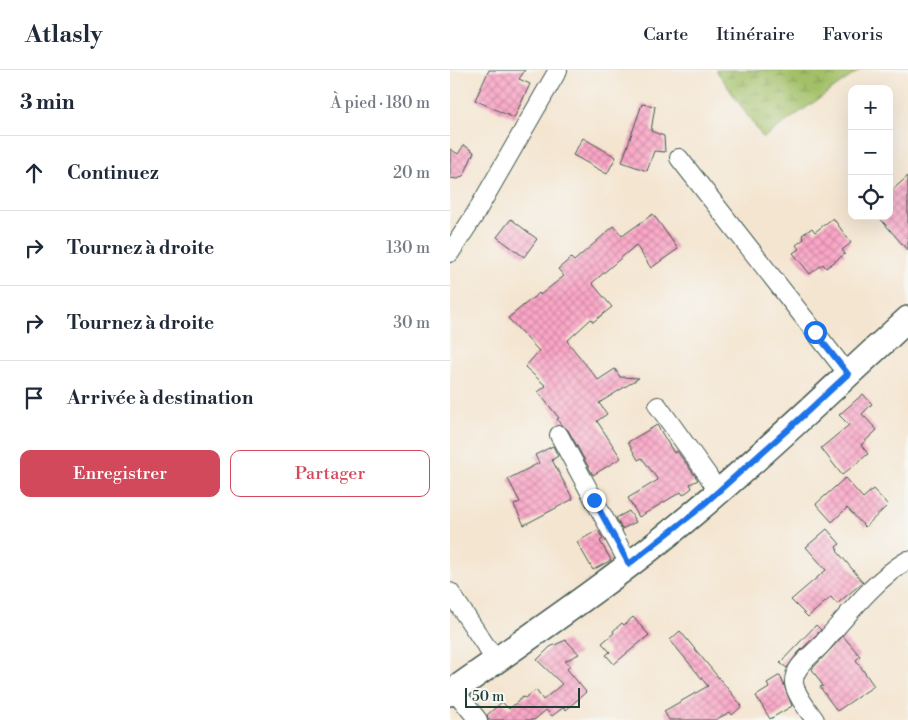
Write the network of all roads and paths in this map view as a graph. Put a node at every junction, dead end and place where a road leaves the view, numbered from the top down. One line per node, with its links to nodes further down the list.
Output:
1 (558, 70): 3 (street)
2 (679, 158): 5 (street)
3 (450, 253)
4 (908, 319): 5 (street)
5 (848, 374): 8 (street)
6 (658, 406): 8 (street)
7 (560, 435): 10 (street)
8 (718, 492): 10 (street)
9 (908, 560): 15 (street)
10 (629, 564): 12 (street)
11 (450, 592): 12 (street)
12 (496, 660): 13 (street)
13 (452, 692): 14 (street)
14 (478, 720)
15 (814, 720)

